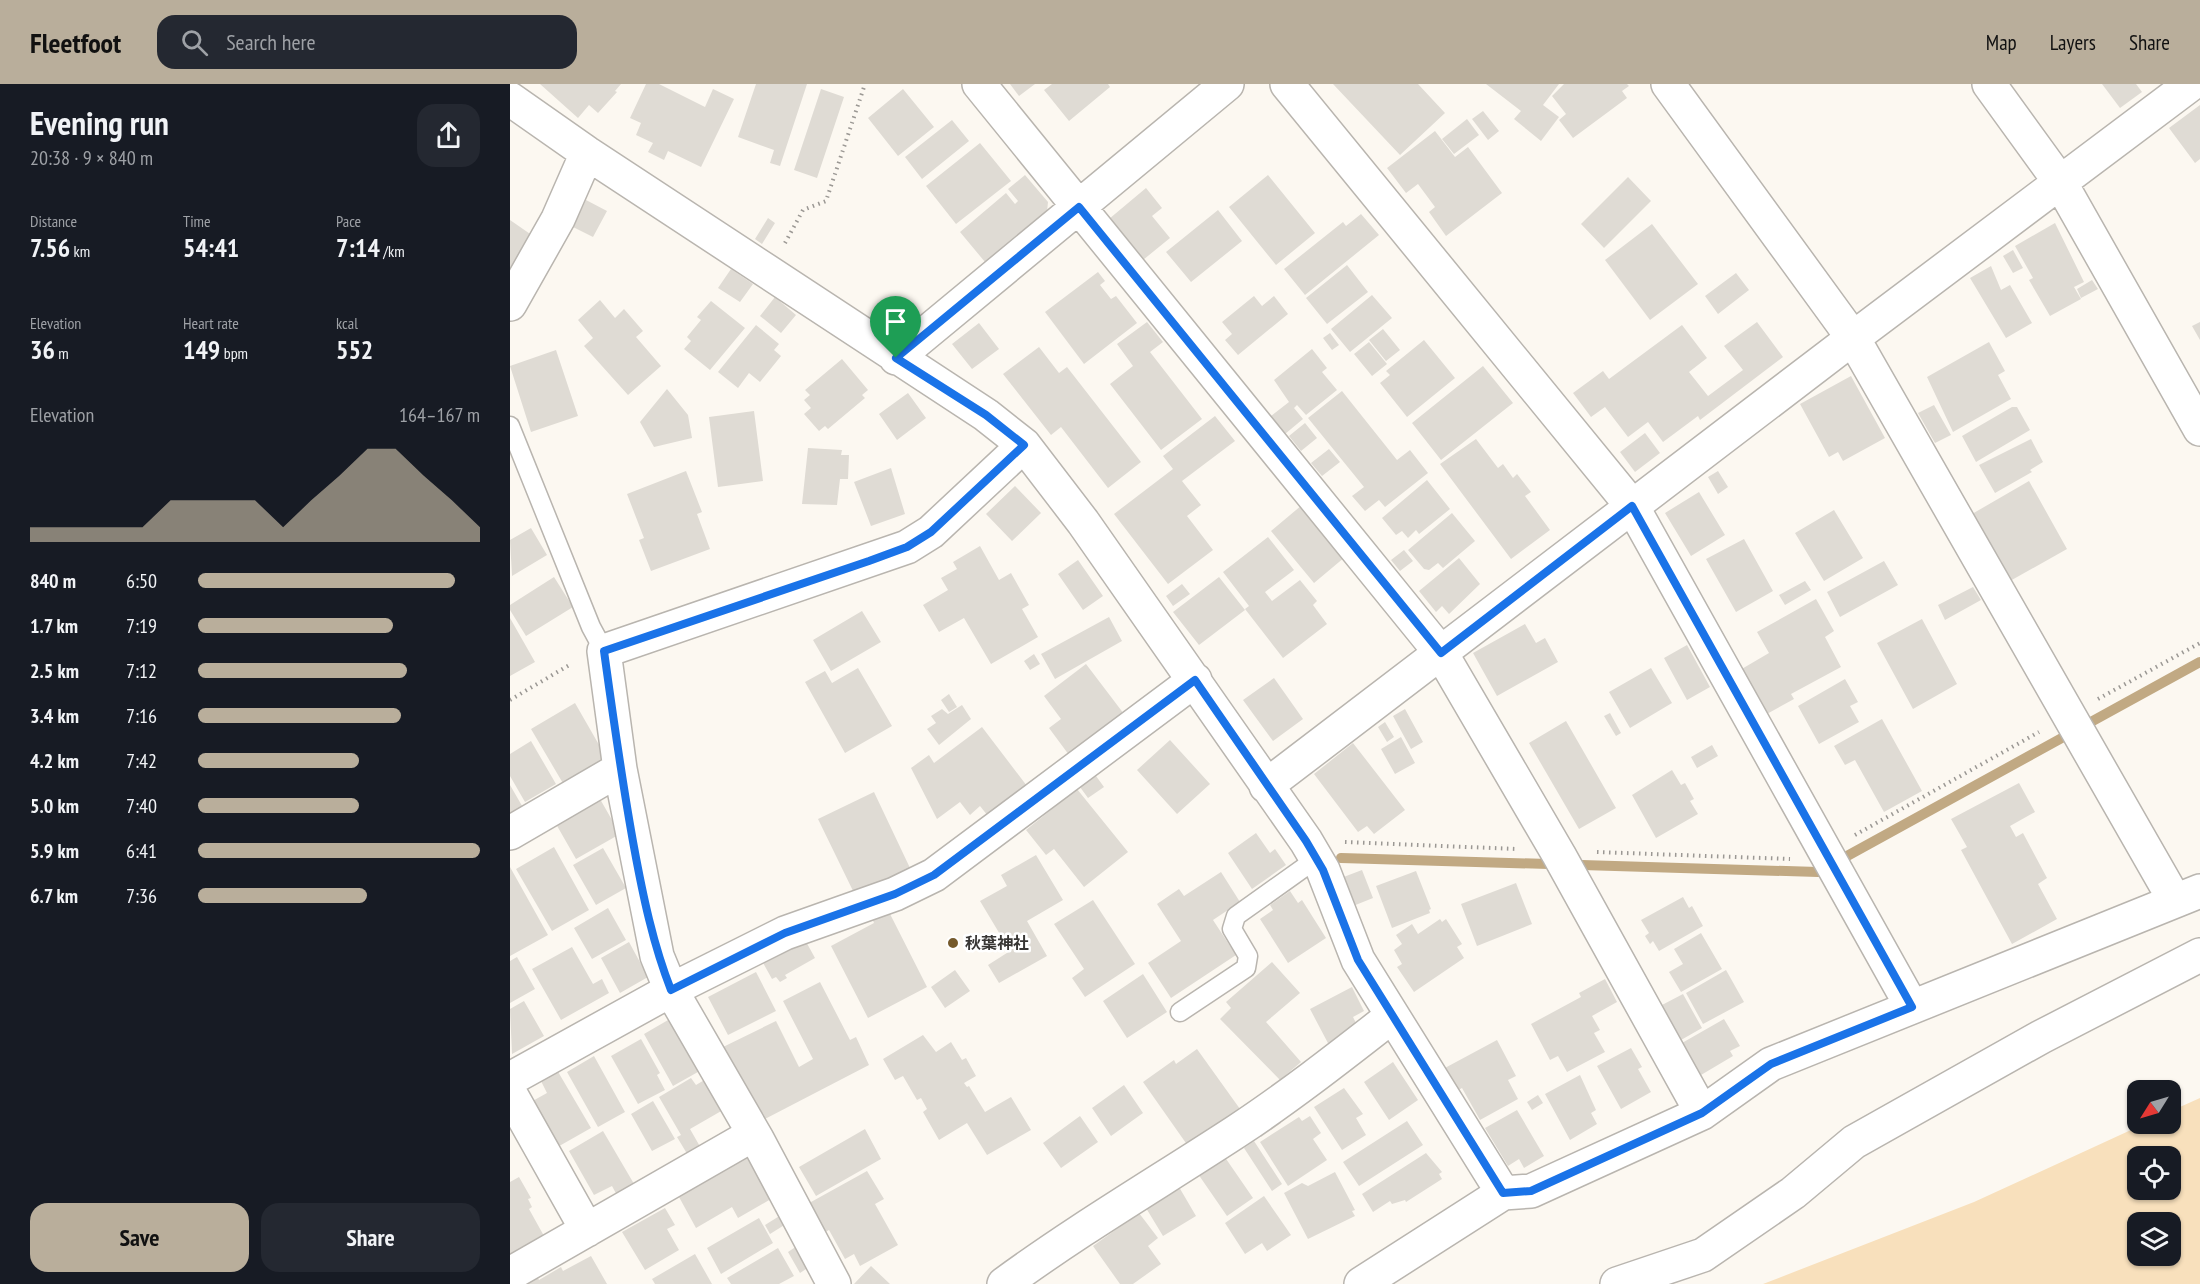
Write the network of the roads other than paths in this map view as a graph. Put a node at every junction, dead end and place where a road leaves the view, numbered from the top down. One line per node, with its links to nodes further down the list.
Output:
1 (979, 84): 10 (street)
2 (1227, 84): 10 (street)
3 (1287, 84): 17 (street)
4 (1668, 84): 12 (street)
5 (1989, 84): 9 (street)
6 (2191, 84): 9 (street)
7 (510, 99): 8 (street)
8 (587, 153): 11 (street); 13 (street)
9 (2060, 182): 12 (street); 15 (street)
10 (1079, 207): 13 (street); 19 (street)
11 (511, 301)
12 (1853, 338): 17 (street); 25 (street)
13 (896, 358): 16 (street)
14 (510, 426): 18 (lane)
15 (2200, 429)
16 (1024, 445): 18 (street); 20 (street)
17 (1632, 506): 19 (street); 28 (street)
18 (604, 651): 21 (street)
19 (1441, 653): 22 (street); 33 (street)
20 (1195, 680): 22 (street); 27 (street)
21 (620, 769): 23 (street); 27 (street)
22 (1266, 786): 24 (street)
23 (510, 833)
24 (1316, 859): 29 (lane); 30 (street)
25 (2187, 895): 28 (street)
26 (2200, 955): 41 (street)
27 (671, 990): 31 (street); 34 (street)
28 (1912, 1007): 33 (street)
29 (1180, 1012)
30 (1391, 1017): 35 (street); 39 (street)
31 (510, 1079)
32 (510, 1094): 36 (street)
33 (1702, 1113): 35 (street)
34 (754, 1134): 36 (street); 38 (street)
35 (1503, 1193): 40 (street)
36 (587, 1230): 37 (street)
37 (510, 1274)
38 (827, 1282)
39 (1004, 1284)
40 (1361, 1284)
41 (1617, 1284)

